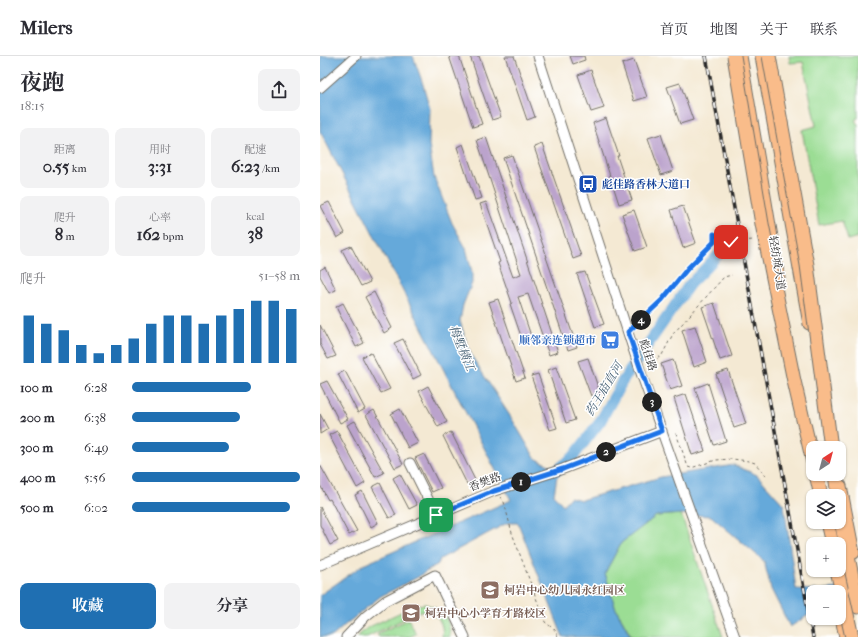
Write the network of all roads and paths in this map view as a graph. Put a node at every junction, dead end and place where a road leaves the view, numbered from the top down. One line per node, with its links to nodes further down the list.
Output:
1 (356, 56): 7 (street)
2 (538, 56): 10 (street, 彪佳路)
3 (734, 56): 14 (highway, bridge)
4 (741, 56): 15 (main road, 轻纺城大道)
5 (761, 56): 16 (main road, 轻纺城大道)
6 (768, 56): 17 (highway, bridge)
7 (320, 88)
8 (753, 240): 10 (path)
9 (732, 275): 11 (path)
10 (628, 332): 11 (street, 彪佳路)
11 (641, 371): 12 (street, 彪佳路)
12 (662, 431): 22 (street, 香樊路); 33 (street, 彪佳路)
13 (676, 433): 19 (path)
14 (808, 441)
15 (808, 441)
16 (832, 441)
17 (832, 441)
18 (410, 463): 22 (street)
19 (766, 476)
20 (840, 481): 25 (main road)
21 (504, 502): 32 (path)
22 (436, 515): 24 (street, 香樊路)
23 (831, 529): 27 (highway)
24 (320, 565)
25 (858, 575)
26 (838, 577): 34 (highway, bridge)
27 (858, 607)
28 (842, 625): 34 (main road)
29 (858, 631): 34 (street)
30 (346, 637): 31 (street)
31 (465, 637)
32 (558, 637)
33 (735, 637)
34 (845, 637)

